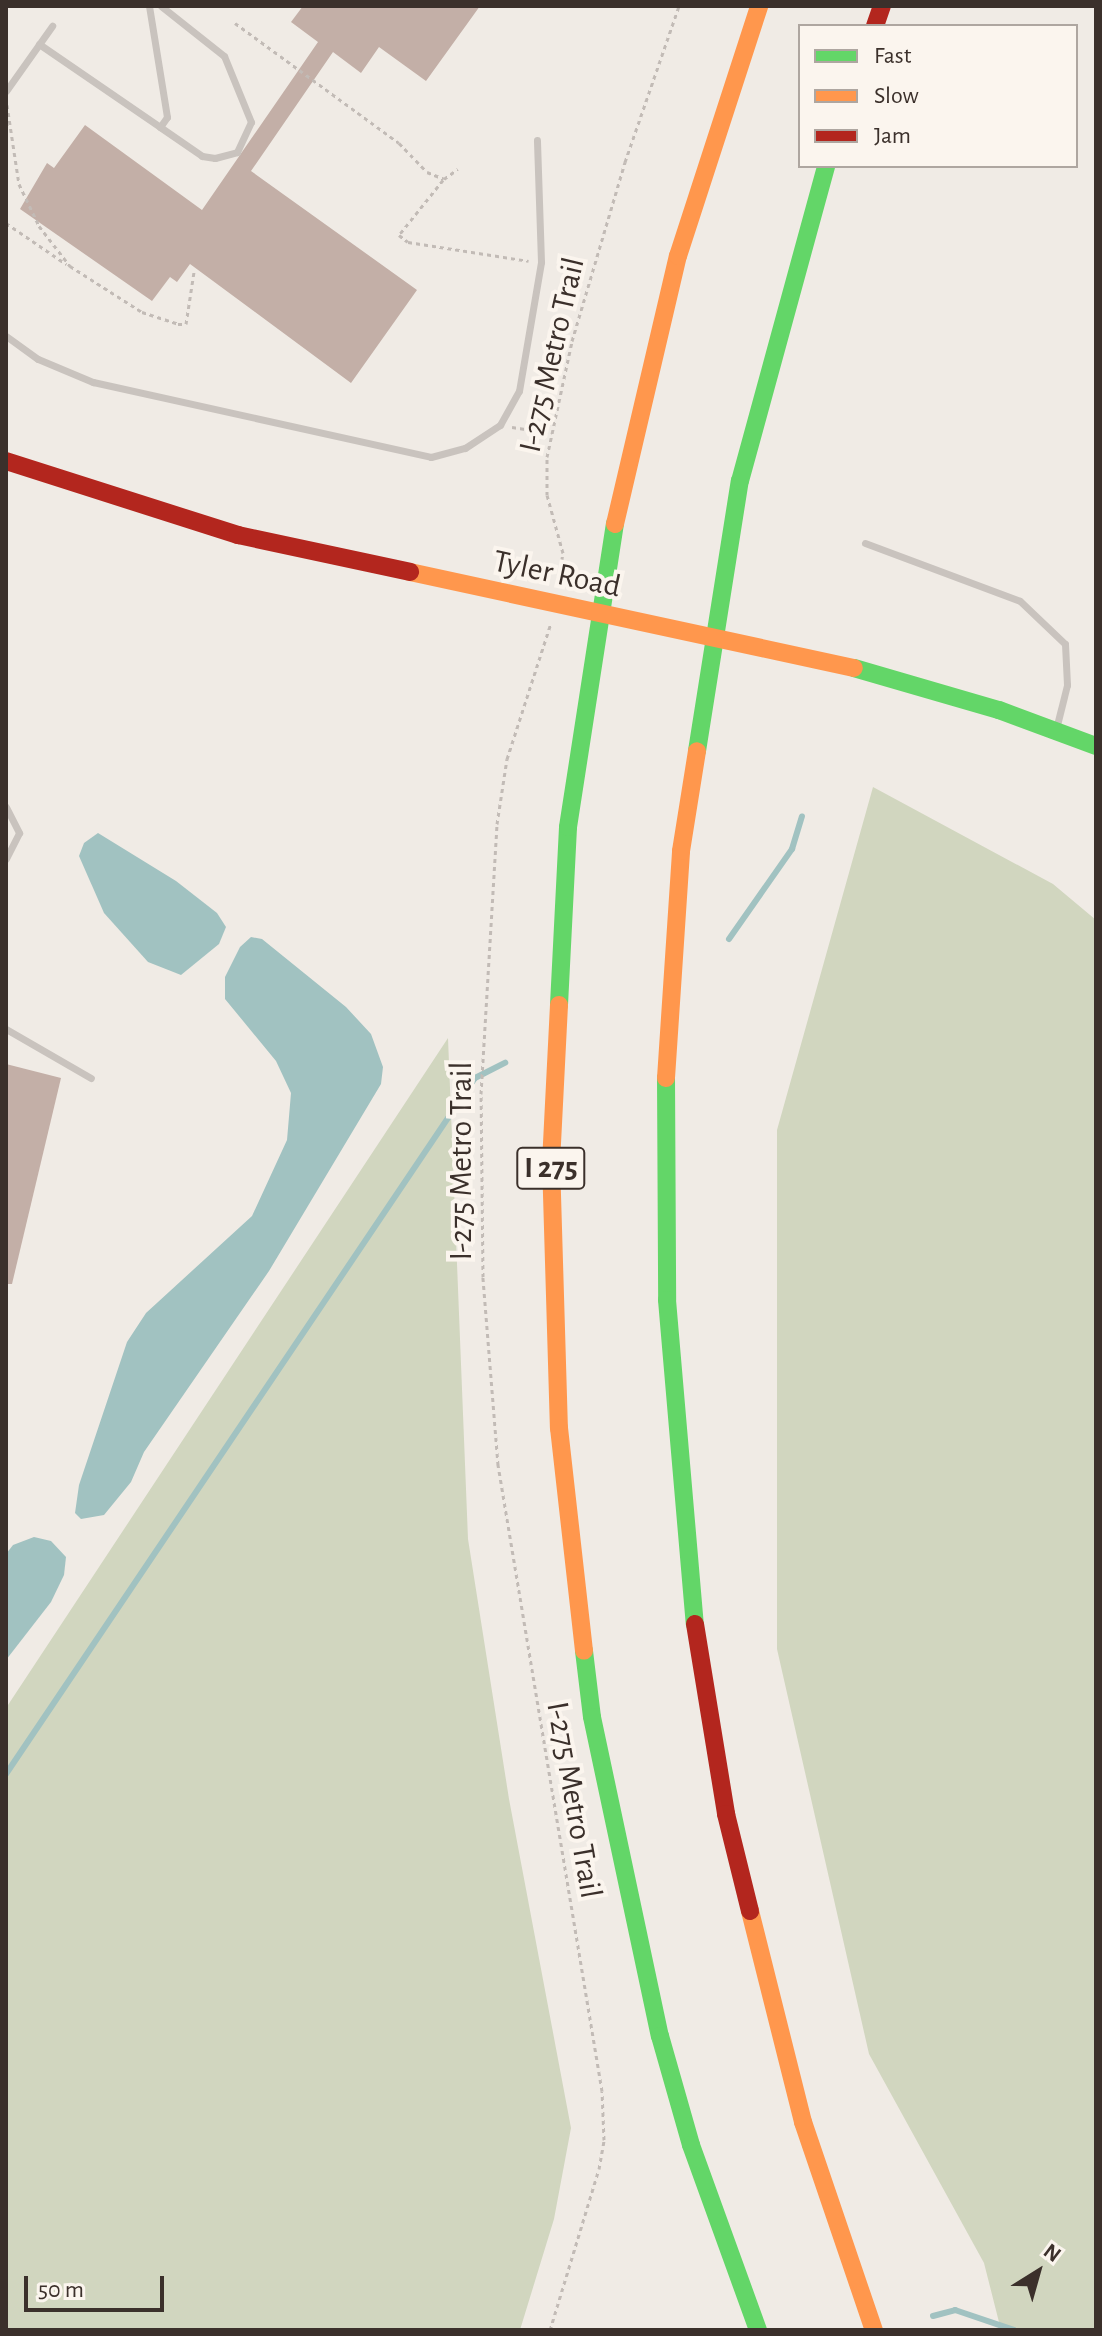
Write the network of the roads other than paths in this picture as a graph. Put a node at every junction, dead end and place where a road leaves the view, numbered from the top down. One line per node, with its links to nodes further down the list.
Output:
1 (149, 6): 7 (lane)
2 (161, 6): 7 (lane)
3 (759, 6): 19 (main road, I 275)
4 (52, 26): 5 (lane)
5 (39, 44): 6 (lane); 7 (lane)
6 (6, 91)
7 (160, 127)
8 (537, 140): 10 (lane)
9 (825, 168): 20 (main road)
10 (6, 336)
11 (6, 461): 13 (main road, Tyler Road)
12 (865, 543): 13 (lane)
13 (1055, 731): 14 (main road, Tyler Road)
14 (1096, 746)
15 (6, 807): 16 (lane)
16 (6, 859)
17 (6, 1029): 18 (lane)
18 (91, 1078)
19 (758, 2330)
20 (874, 2330)

